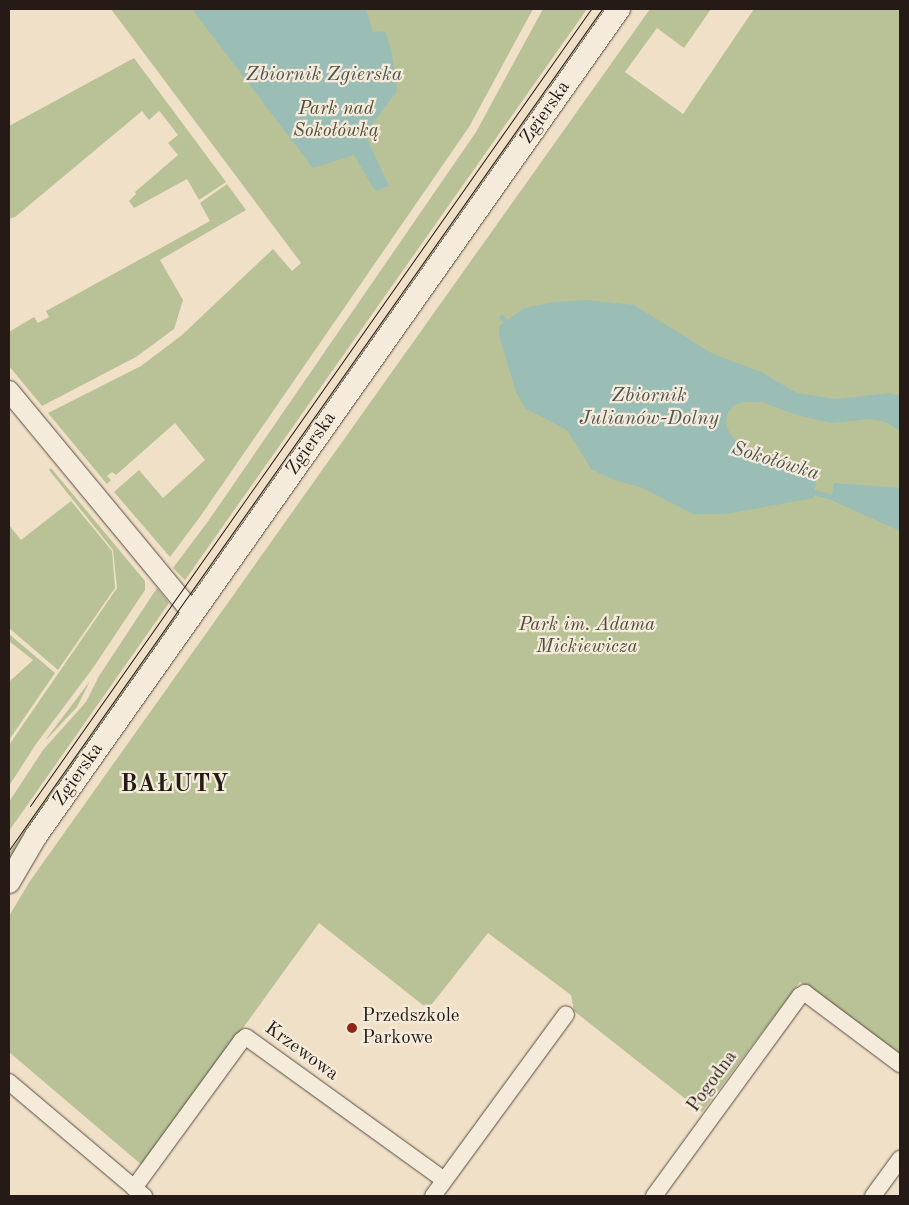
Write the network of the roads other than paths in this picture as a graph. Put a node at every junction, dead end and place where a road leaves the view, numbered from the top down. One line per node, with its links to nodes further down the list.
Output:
1 (619, 9): 3 (main road, Zgierska)
2 (9, 391): 3 (street)
3 (194, 611): 4 (main road, Zgierska)
4 (9, 882)
5 (566, 1014): 9 (street)
6 (900, 1064): 12 (street, Pogodna)
7 (9, 1082): 10 (street)
8 (900, 1160): 13 (street)
9 (444, 1180): 10 (street, Krzewowa); 11 (street)
10 (139, 1192)
11 (433, 1196)
12 (654, 1196)
13 (873, 1196)

